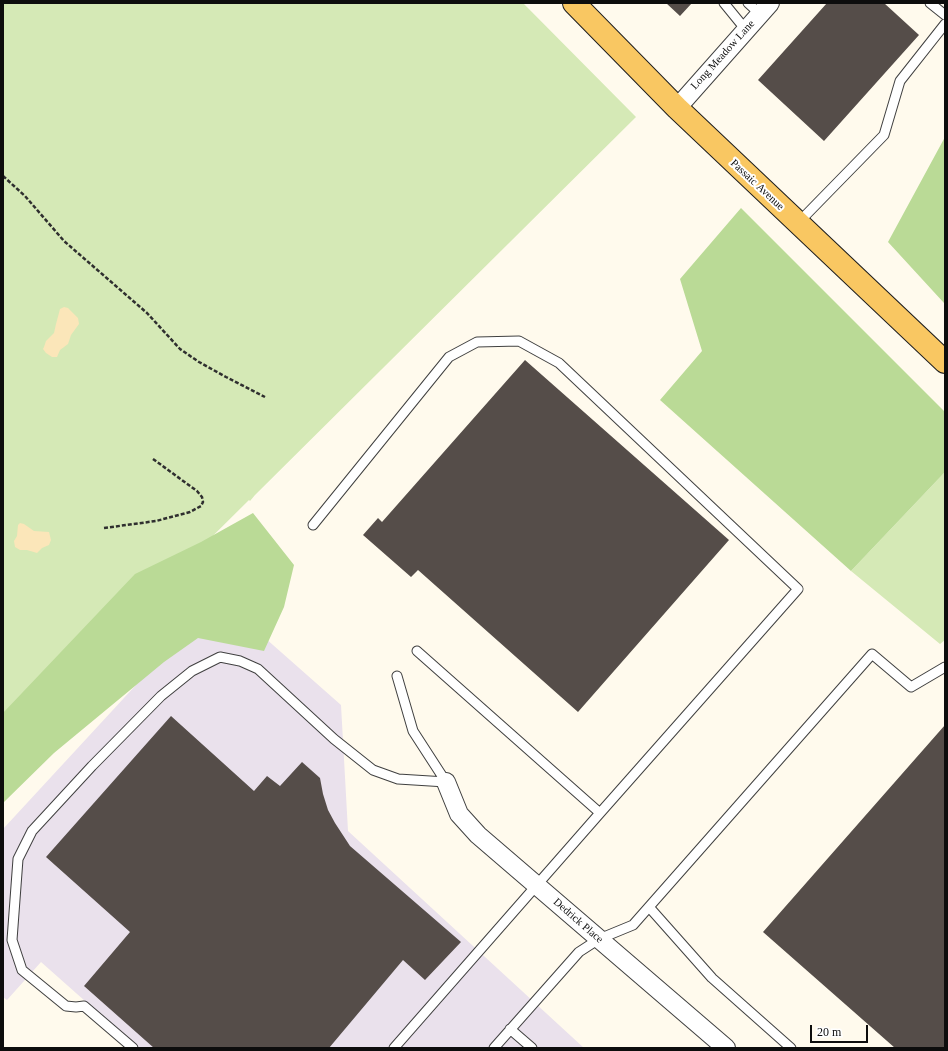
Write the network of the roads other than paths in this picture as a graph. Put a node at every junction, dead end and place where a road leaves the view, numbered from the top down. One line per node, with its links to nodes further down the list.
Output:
1 (574, 3): 8 (main road, Passaic Avenue)
2 (724, 3): 7 (lane)
3 (930, 3): 5 (lane)
4 (760, 7): 7 (street, Long Meadow Lane)
5 (945, 15)
6 (945, 24): 9 (lane)
7 (746, 30): 8 (street, Long Meadow Lane)
8 (677, 108): 9 (main road, Passaic Avenue)
9 (798, 223): 10 (main road, Passaic Avenue)
10 (945, 362)
11 (313, 525): 16 (lane)
12 (417, 651): 16 (lane)
13 (945, 667): 18 (lane)
14 (397, 676): 15 (lane)
15 (446, 782): 17 (street, Dedrick Place); 21 (lane)
16 (600, 813): 17 (lane)
17 (537, 885): 19 (street, Dedrick Place); 22 (lane)
18 (649, 907): 19 (lane); 26 (lane)
19 (600, 939): 20 (lane); 25 (street, Dedrick Place)
20 (510, 1029): 23 (lane); 24 (lane)
21 (133, 1048)
22 (394, 1048)
23 (494, 1048)
24 (532, 1048)
25 (726, 1048)
26 (791, 1048)

